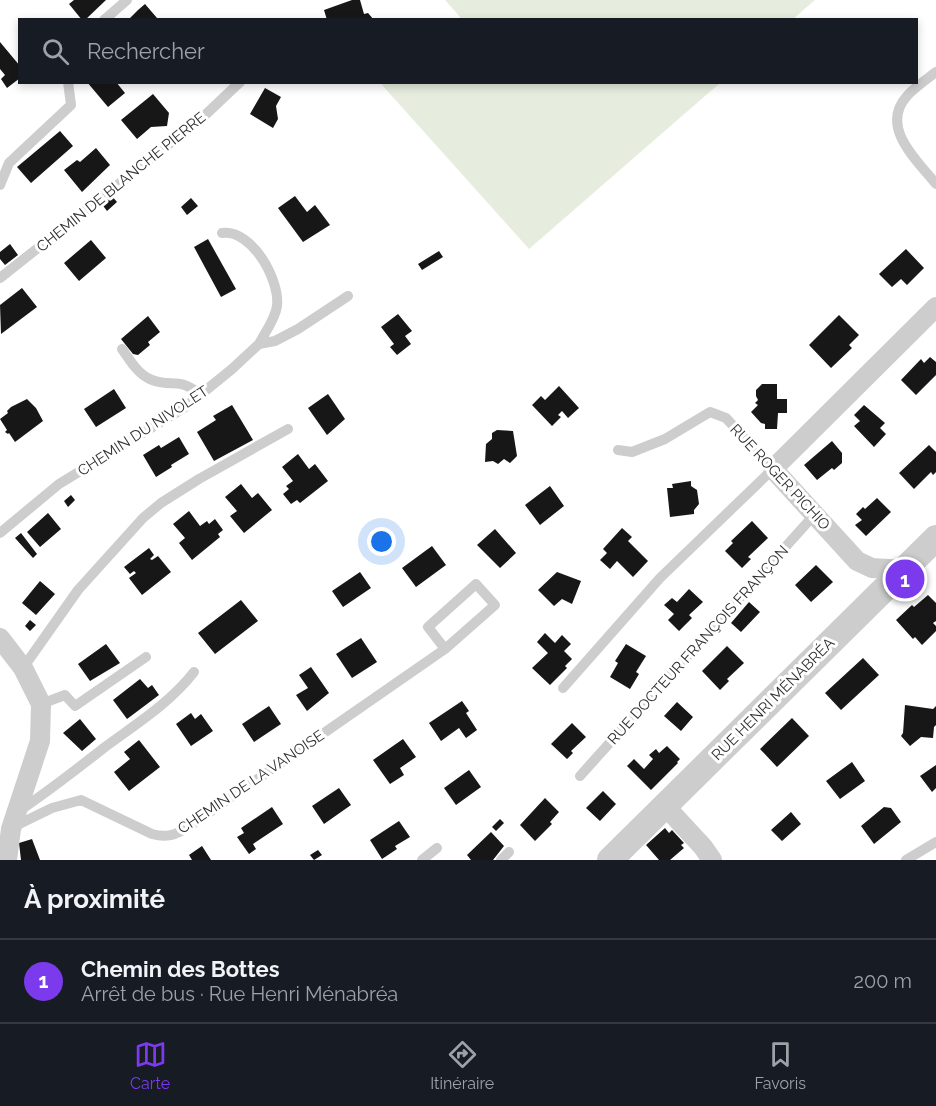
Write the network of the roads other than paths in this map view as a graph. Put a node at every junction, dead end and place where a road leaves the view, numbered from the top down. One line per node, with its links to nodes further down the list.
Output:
1 (127, 0): 2 (lane)
2 (106, 18)
3 (936, 72): 7 (lane)
4 (68, 84): 6 (lane)
5 (238, 84): 9 (lane, CHEMIN DE BLANCHE PIERRE)
6 (0, 184)
7 (936, 184)
8 (222, 233): 12 (lane)
9 (0, 278)
10 (348, 296): 12 (lane, CHEMIN DU NIVOLET)
11 (936, 307): 17 (street)
12 (259, 344): 14 (lane, CHEMIN DU NIVOLET)
13 (122, 349): 14 (lane)
14 (201, 395): 19 (lane, CHEMIN DU NIVOLET)
15 (288, 429): 25 (lane)
16 (618, 450): 17 (lane, RUE ROGER PICHIO)
17 (773, 469): 18 (street, RUE ROGER PICHIO); 27 (lane)
18 (815, 514): 21 (street, RUE ROGER PICHIO); 29 (lane, RUE DOCTEUR FRANÇOIS FRANÇON)
19 (0, 533)
20 (936, 538): 21 (street, RUE HENRI MÉNABRÉA)
21 (904, 570): 30 (street, RUE HENRI MÉNABRÉA)
22 (0, 638): 25 (street)
23 (445, 649): 23 (lane, CHEMIN DE LA VANOISE); 31 (lane, CHEMIN DE LA VANOISE)
24 (146, 657): 28 (lane)
25 (23, 668): 28 (street)
26 (194, 672): 31 (lane)
27 (563, 688)
28 (41, 704): 31 (street)
29 (580, 776)
30 (666, 807): 37 (street, RUE HENRI MÉNABRÉA); 38 (street)
31 (13, 820): 35 (street)
32 (936, 842): 39 (lane)
33 (437, 848): 36 (lane)
34 (0, 859): 35 (lane)
35 (7, 860)
36 (422, 860)
37 (610, 860)
38 (711, 860)
39 (906, 860)

